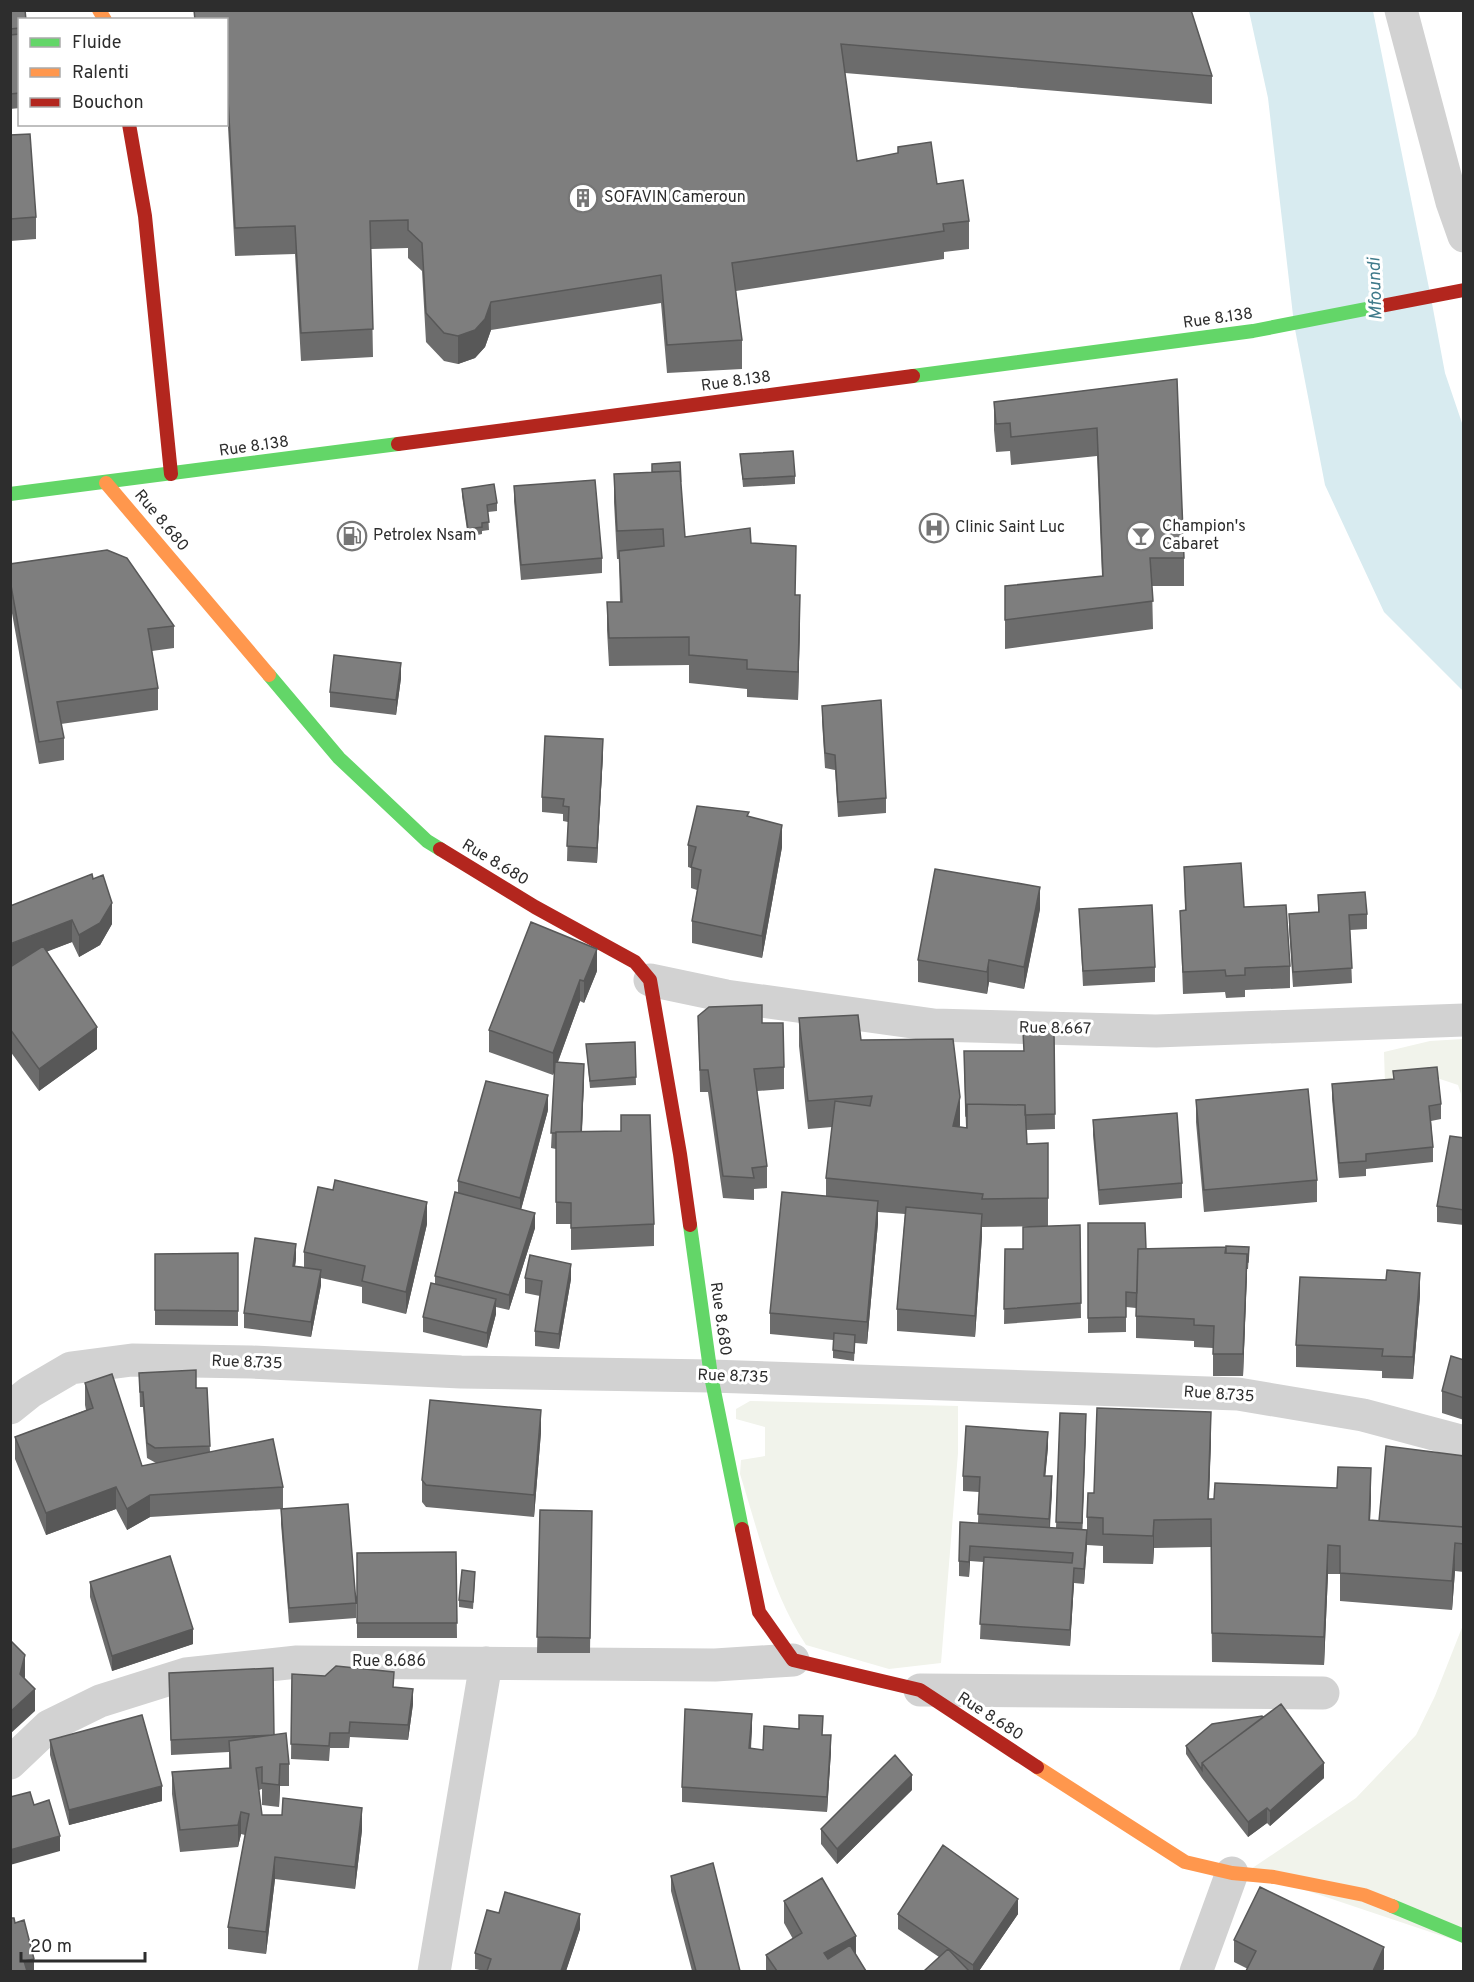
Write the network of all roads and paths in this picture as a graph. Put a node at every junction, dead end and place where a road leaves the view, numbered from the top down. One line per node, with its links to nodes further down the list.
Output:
1 (1401, 10): 3 (street)
2 (129, 126): 5 (street)
3 (1464, 236)
4 (1459, 291): 5 (street, Rue 8.138)
5 (171, 474): 6 (street, Rue 8.138)
6 (106, 483): 7 (street, Rue 8.138); 8 (street, Rue 8.680)
7 (10, 494)
8 (650, 980): 9 (street, Rue 8.667); 10 (street, Rue 8.680)
9 (1464, 1020)
10 (711, 1376): 11 (street, Rue 8.735); 12 (street, Rue 8.735); 13 (street, Rue 8.680)
11 (10, 1408)
12 (1464, 1442)
13 (793, 1660): 14 (street, Rue 8.686); 15 (street, Rue 8.680)
14 (486, 1663): 17 (street, Rue 8.686); 20 (street)
15 (920, 1690): 16 (street); 18 (street, Rue 8.680)
16 (1323, 1693)
17 (10, 1762)
18 (1232, 1873): 19 (street, Rue 8.680); 21 (street)
19 (1464, 1936)
20 (434, 1971)
21 (1196, 1971)

